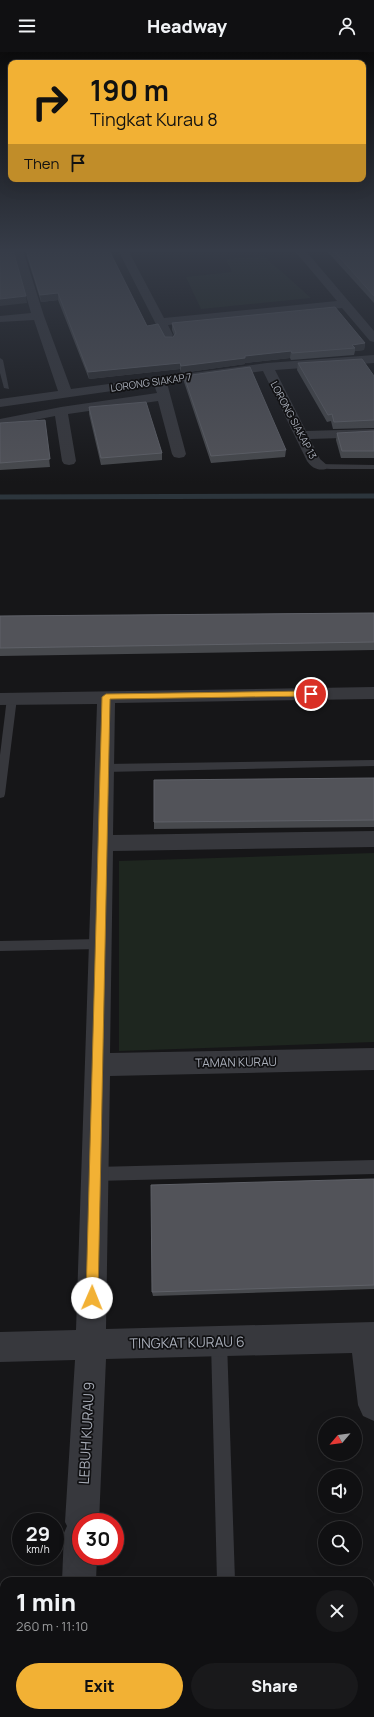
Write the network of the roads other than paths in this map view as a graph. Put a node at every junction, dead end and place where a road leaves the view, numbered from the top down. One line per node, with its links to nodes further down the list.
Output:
1 (42, 328): 11 (street)
2 (164, 328): 5 (street)
3 (365, 328): 4 (street)
4 (374, 338)
5 (169, 339)
6 (374, 359): 8 (street, LORONG SIAKAP 7)
7 (0, 360): 10 (lane)
8 (267, 367): 9 (street, LORONG SIAKAP 7); 17 (street, LORONG SIAKAP 13)
9 (160, 380): 11 (street, LORONG SIAKAP 7); 12 (street)
10 (7, 388)
11 (66, 394): 13 (street, LORONG SIAKAP 7)
12 (164, 396): 14 (street); 18 (street)
13 (0, 403)
14 (61, 411): 15 (street); 19 (street)
15 (0, 423)
16 (374, 433): 17 (street)
17 (300, 434): 20 (street, LORONG SIAKAP 13)
18 (179, 454)
19 (69, 461)
20 (321, 466): 21 (lane, LORONG SIAKAP 13)
21 (374, 467)
22 (374, 693): 23 (street)
23 (106, 697): 24 (street); 26 (street, LEBUH KURAU 9)
24 (6, 698): 27 (lane)
25 (374, 763): 26 (lane)
26 (105, 768): 29 (street, LEBUH KURAU 9)
27 (0, 794)
28 (374, 839): 29 (street)
29 (103, 843): 30 (street, LEBUH KURAU 9)
30 (100, 944): 31 (lane); 33 (street, LEBUH KURAU 9)
31 (0, 946)
32 (374, 1059): 33 (street, TAMAN KURAU)
33 (98, 1065): 35 (street, LEBUH KURAU 9)
34 (374, 1167): 35 (lane)
35 (95, 1174): 38 (street, LEBUH KURAU 9)
36 (370, 1338): 37 (street, TINGKAT KURAU 6); 40 (street)
37 (219, 1341): 38 (street, TINGKAT KURAU 6); 44 (lane)
38 (91, 1344): 39 (street, TINGKAT KURAU 6); 41 (street, LEBUH KURAU 9)
39 (0, 1346)
40 (374, 1405)
41 (82, 1513)
42 (80, 1565): 43 (street)
43 (79, 1577)
44 (226, 1577)

